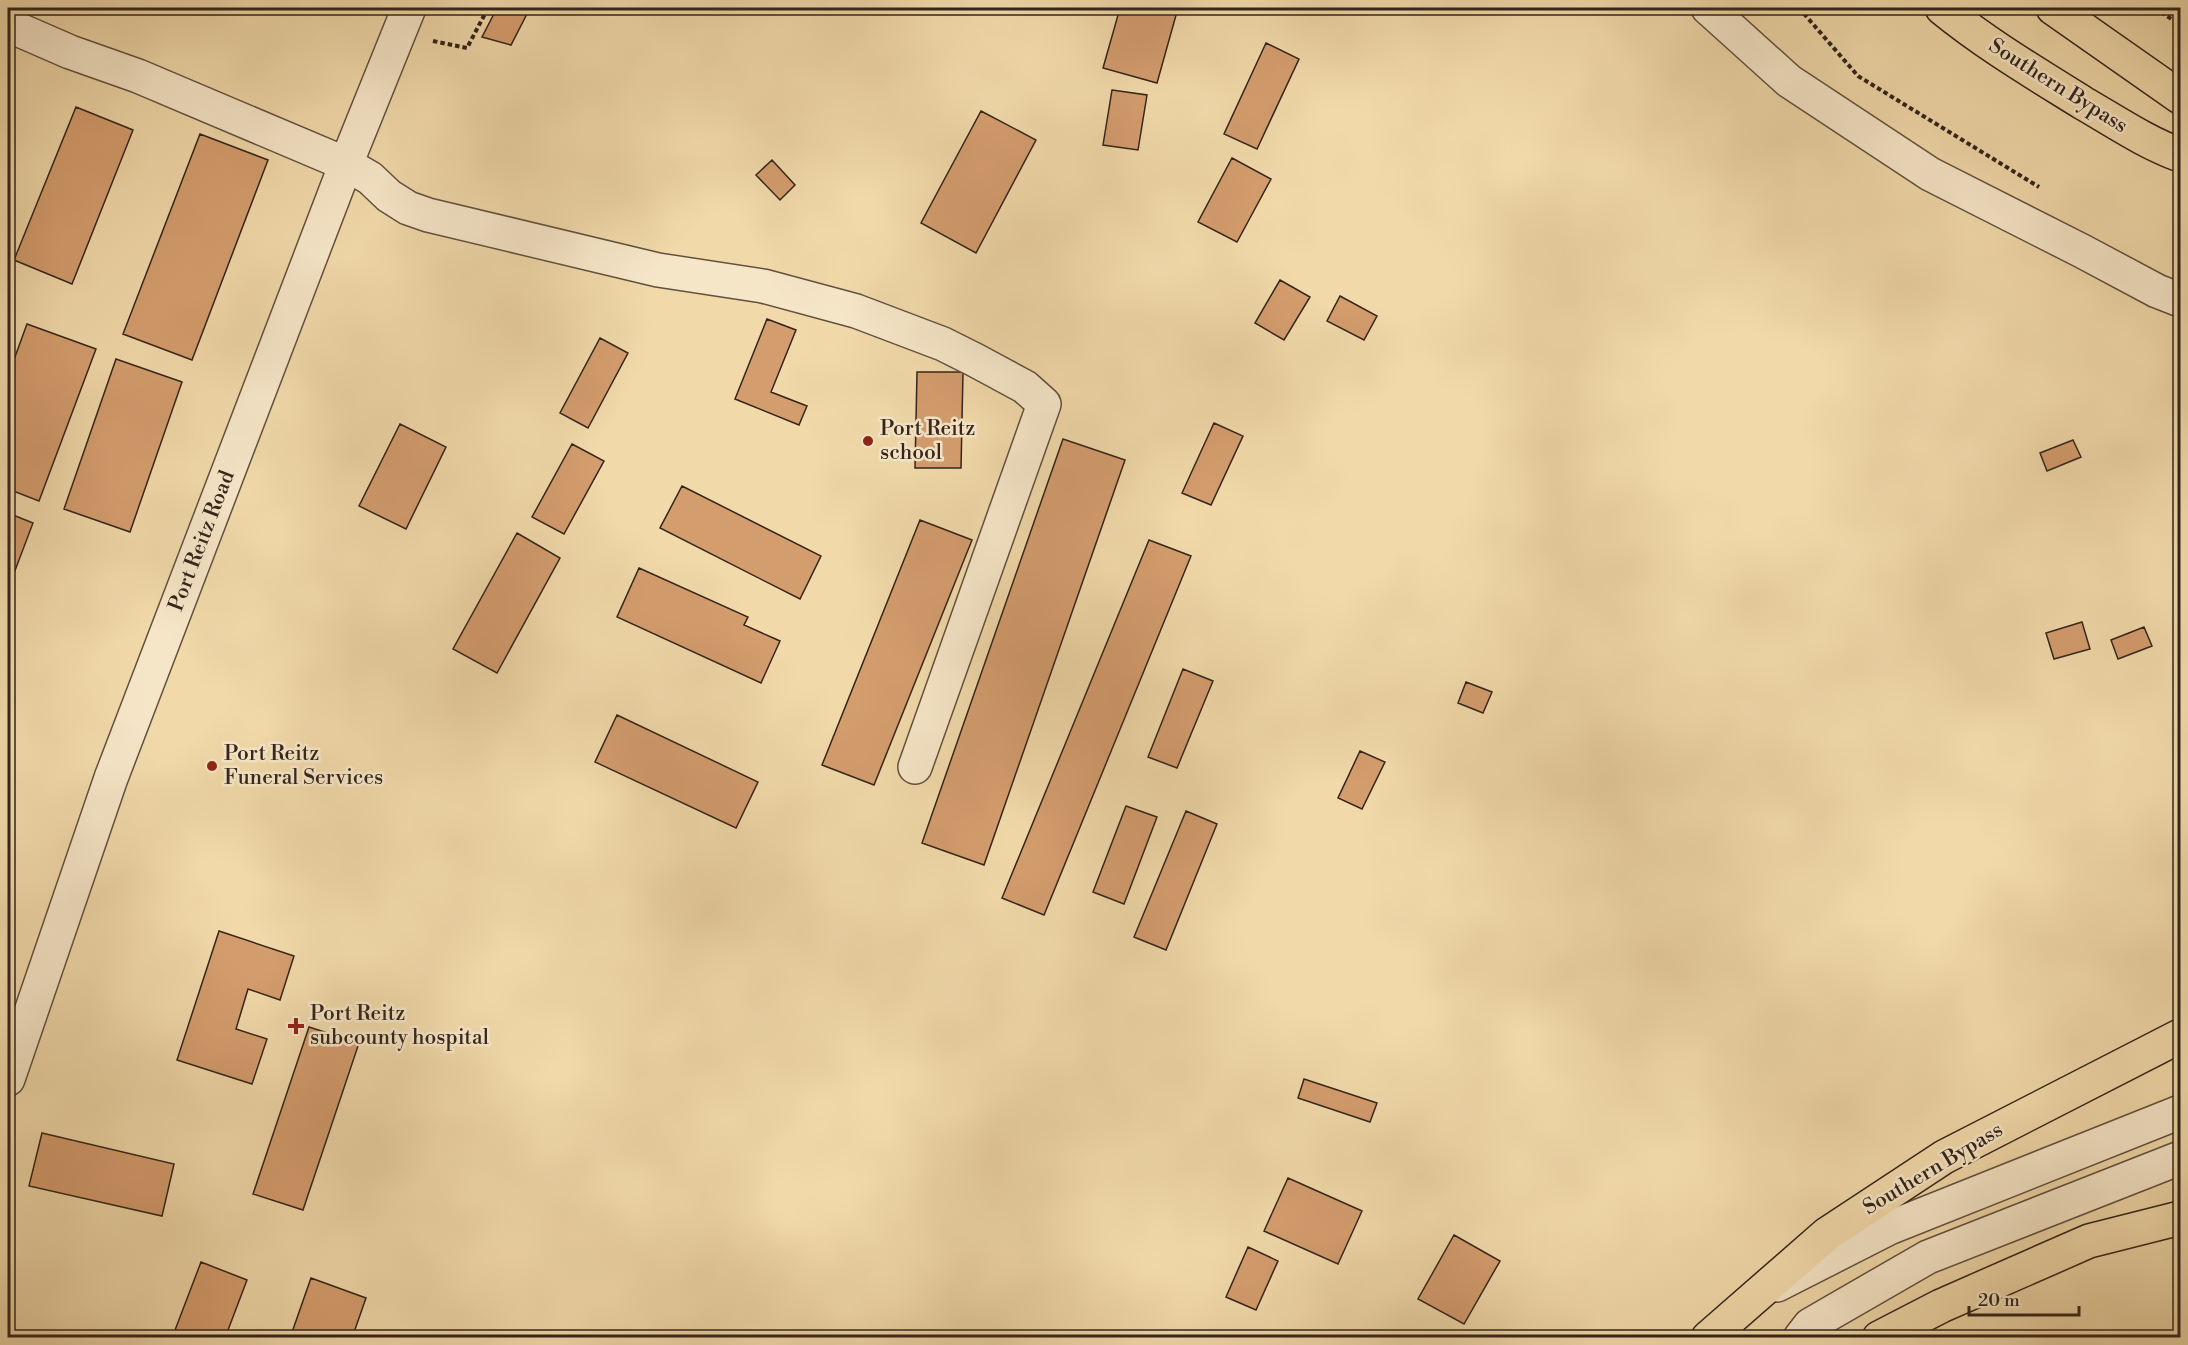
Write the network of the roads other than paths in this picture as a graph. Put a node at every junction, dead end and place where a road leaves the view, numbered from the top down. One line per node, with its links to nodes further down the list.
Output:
1 (409, 8): 8 (street, Port Reitz Road)
2 (1708, 8): 9 (street)
3 (1942, 8): 7 (main road, Southern Bypass)
4 (2053, 8): 6 (main road)
5 (8, 26): 8 (street)
6 (2181, 97)
7 (2181, 155)
8 (345, 164): 10 (street); 12 (street, Port Reitz Road)
9 (2181, 300)
10 (915, 767)
11 (2181, 1036): 16 (main road, Southern Bypass)
12 (8, 1079)
13 (2181, 1112): 16 (street)
14 (2181, 1158): 18 (street)
15 (2181, 1218): 19 (main road)
16 (1753, 1297): 17 (main road, Southern Bypass)
17 (1708, 1338)
18 (1800, 1338)
19 (1879, 1338)

